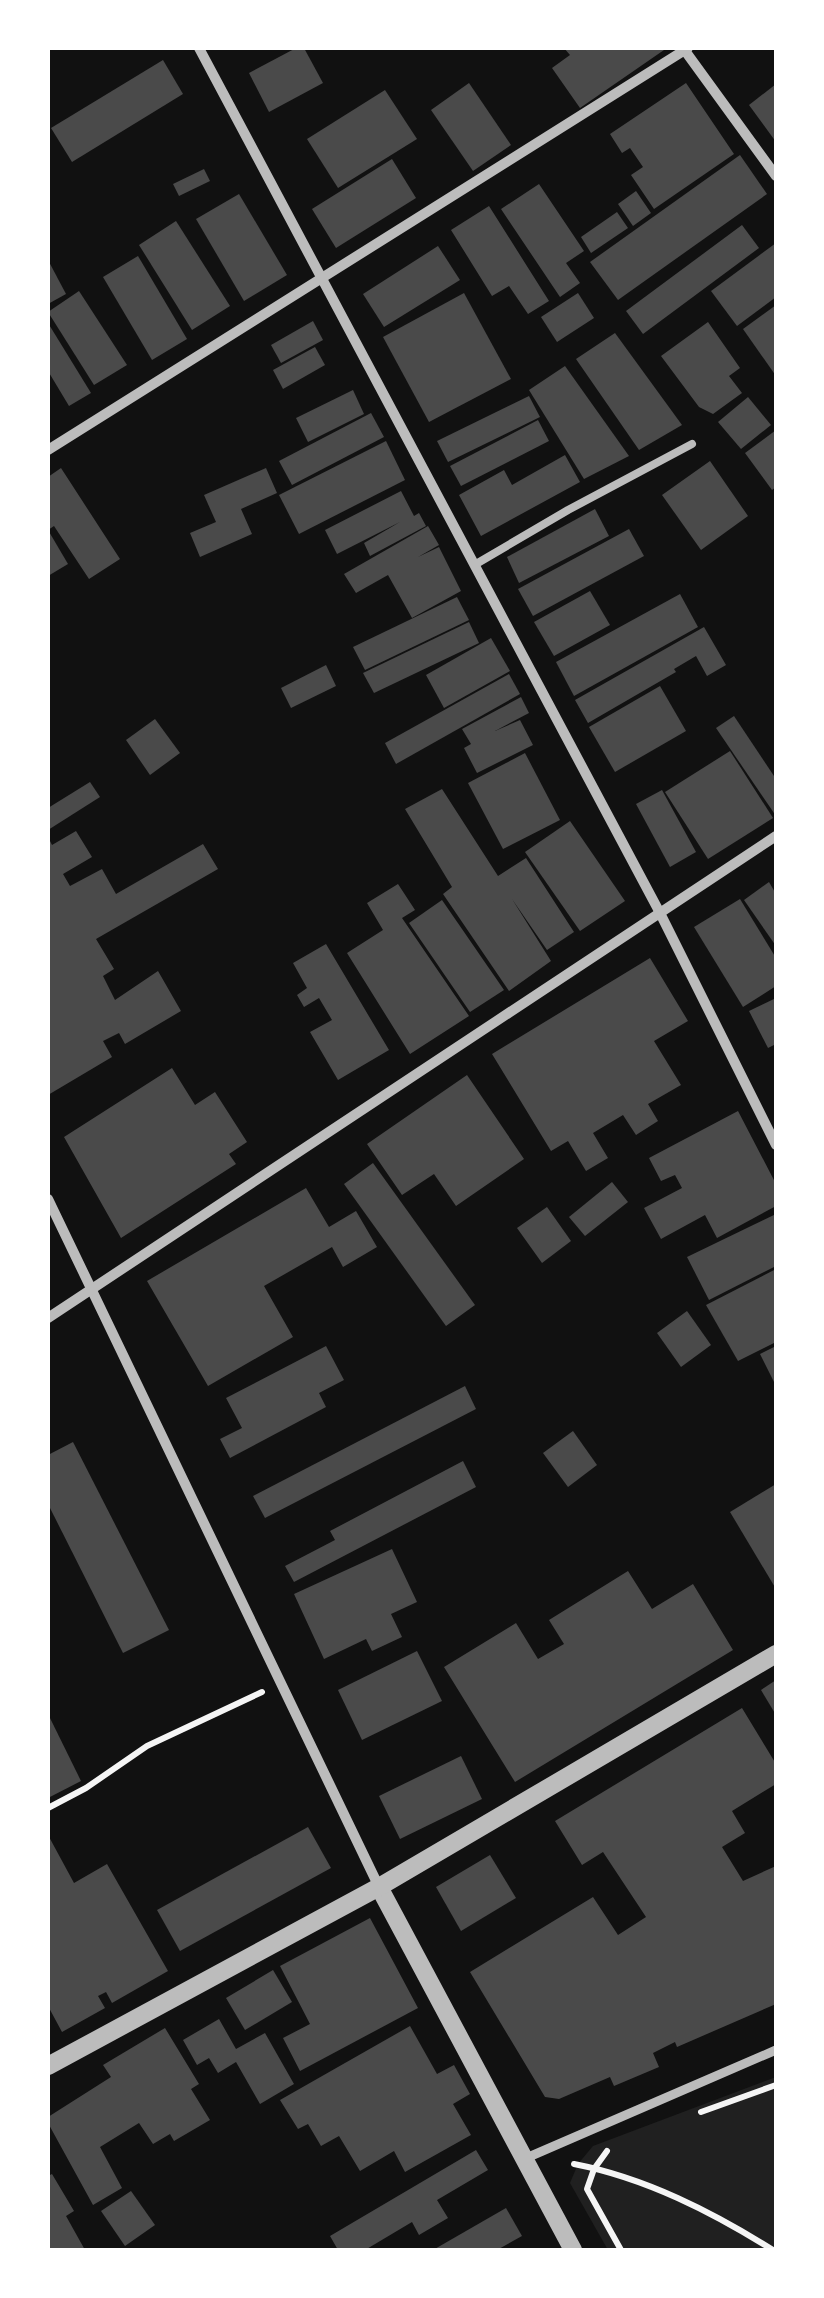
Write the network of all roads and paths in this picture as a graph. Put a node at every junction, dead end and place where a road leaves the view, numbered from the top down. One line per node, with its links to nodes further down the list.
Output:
1 (199, 48): 4 (street)
2 (685, 48): 3 (street); 4 (street)
3 (776, 176)
4 (323, 276): 6 (street); 7 (street)
5 (692, 444): 7 (lane)
6 (48, 450)
7 (476, 564): 9 (street)
8 (776, 836): 9 (street)
9 (660, 913): 10 (street); 12 (street)
10 (776, 1145)
11 (48, 1199): 12 (street)
12 (90, 1288): 13 (street); 15 (street)
13 (48, 1318)
14 (776, 1654): 17 (street)
15 (281, 1684): 16 (path); 17 (street)
16 (48, 1808)
17 (378, 1887): 19 (street); 23 (street)
18 (776, 2050): 23 (street)
19 (48, 2066)
20 (776, 2085): 21 (path)
21 (685, 2118)
22 (612, 2144): 24 (path)
23 (524, 2159): 24 (path); 25 (street)
24 (594, 2169): 26 (path); 27 (path)
25 (573, 2250)
26 (621, 2250)
27 (773, 2250)

